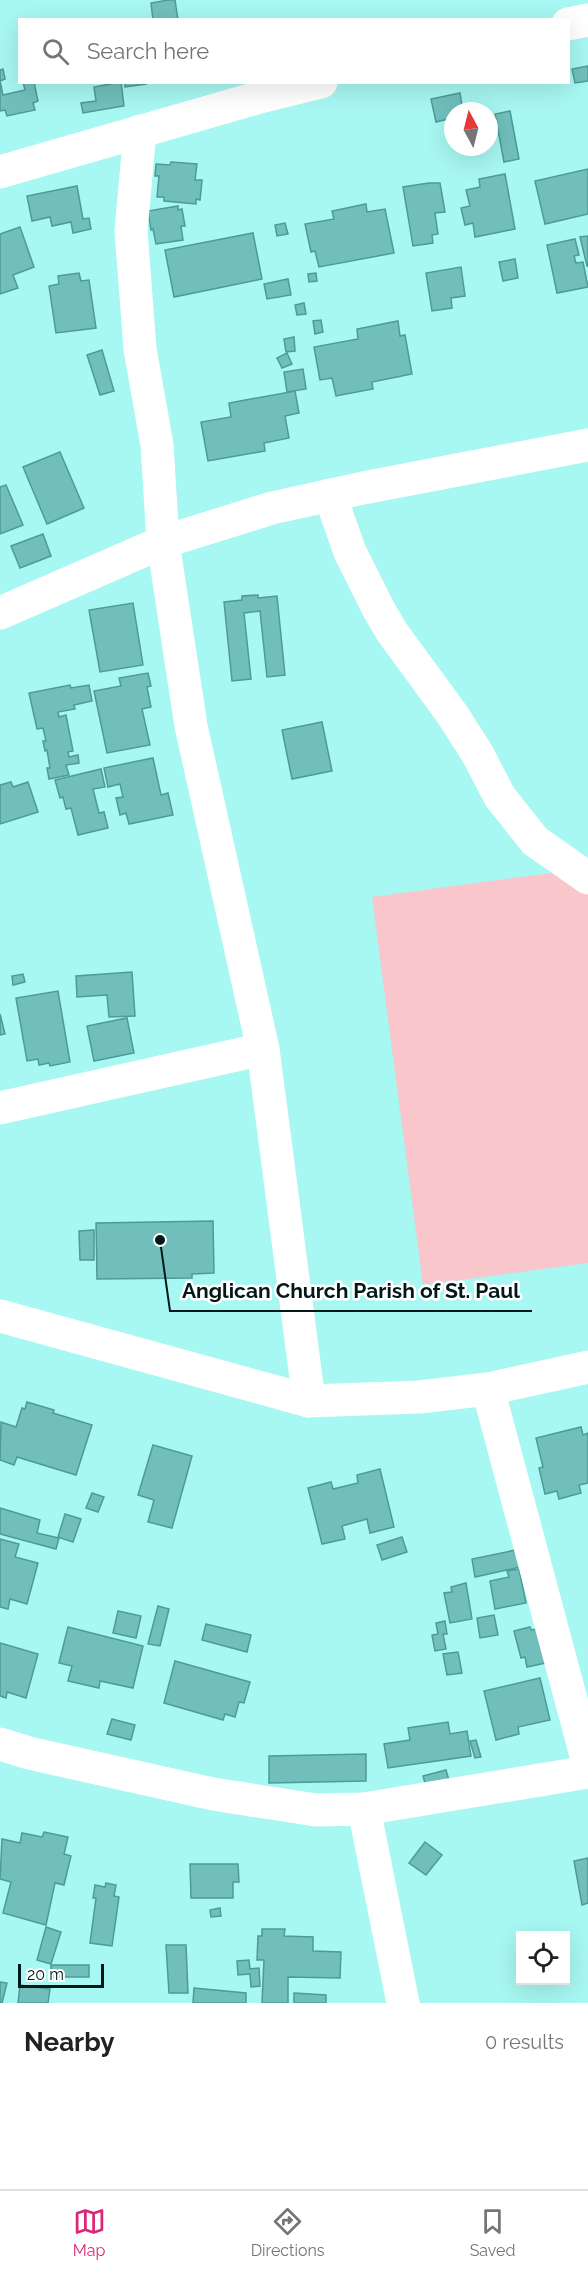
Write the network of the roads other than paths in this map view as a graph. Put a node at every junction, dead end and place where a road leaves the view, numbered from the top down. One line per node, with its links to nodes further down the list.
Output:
1 (588, 20): 2 (street)
2 (570, 24)
3 (314, 84): 4 (street)
4 (140, 131): 5 (street); 8 (street)
5 (0, 172)
6 (588, 445): 7 (street)
7 (330, 495): 8 (street); 10 (street)
8 (163, 542): 9 (street); 11 (street)
9 (0, 613)
10 (588, 878)
11 (262, 1049): 12 (street); 16 (street)
12 (0, 1108)
13 (0, 1316): 16 (street)
14 (588, 1367): 15 (street)
15 (488, 1389): 16 (street); 18 (street)
16 (309, 1401)
17 (0, 1744): 20 (street)
18 (588, 1762)
19 (588, 1772): 20 (street)
20 (364, 1809): 21 (street)
21 (404, 2003)

